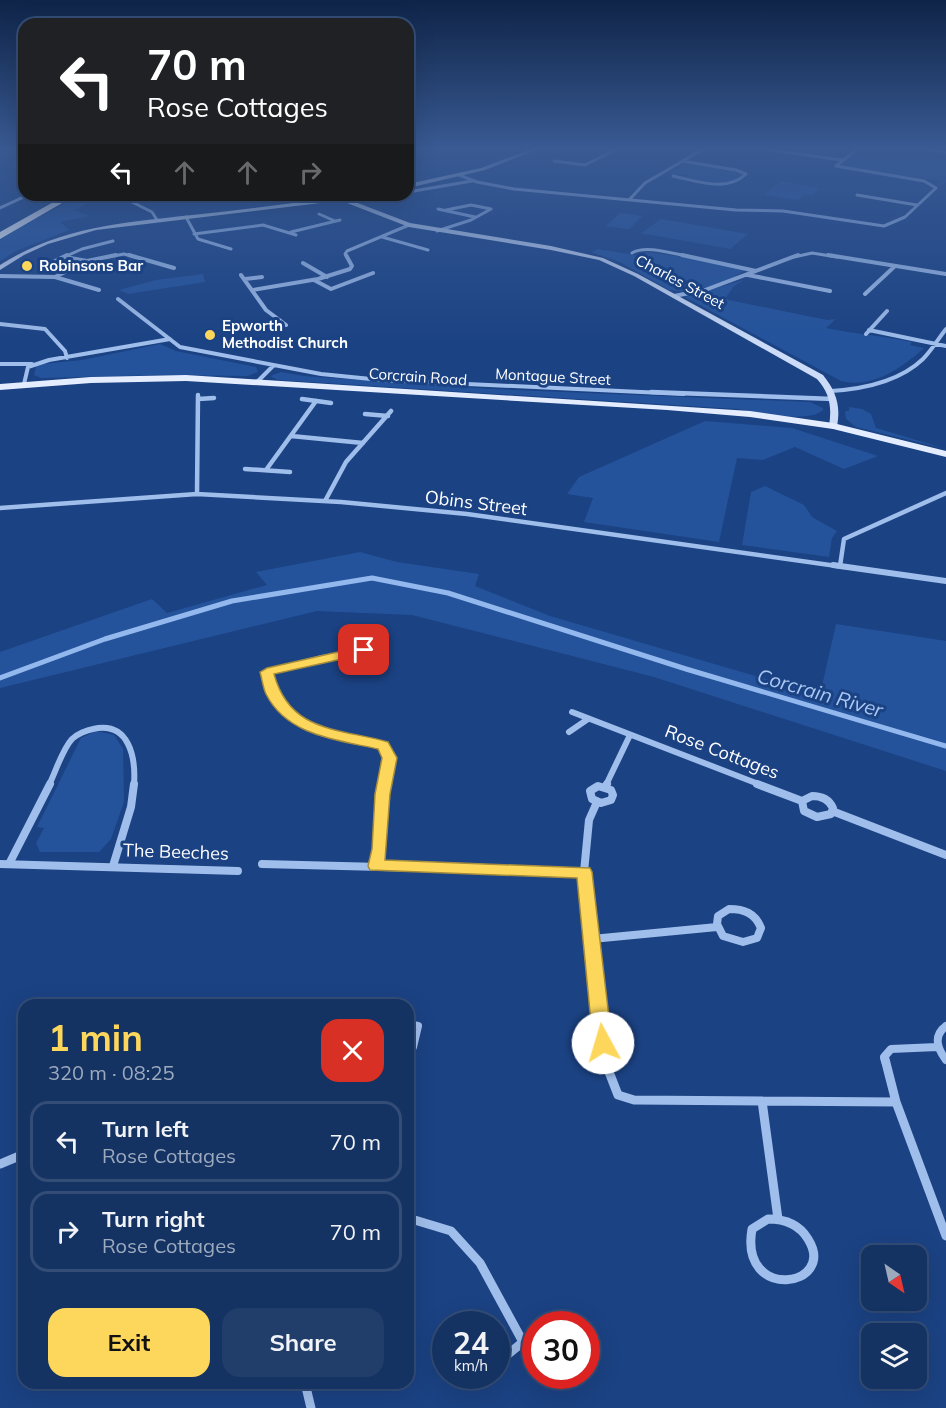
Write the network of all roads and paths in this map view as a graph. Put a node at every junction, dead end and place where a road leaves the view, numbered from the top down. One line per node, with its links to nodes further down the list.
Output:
1 (39, 214): 20 (highway)
2 (153, 214): 12 (street)
3 (211, 214): 10 (street, Charles Street)
4 (319, 214): 14 (street)
5 (380, 214): 15 (street, Charles Street)
6 (461, 214): 11 (street)
7 (482, 214): 11 (street)
8 (801, 214): 9 (street)
9 (907, 214)
10 (186, 217): 12 (street, Charles Street); 18 (street)
11 (475, 217): 16 (street)
12 (157, 220): 33 (street, Charles Street)
13 (340, 220): 14 (street)
14 (334, 221): 17 (street)
15 (409, 225): 16 (street, Charles Street); 21 (street)
16 (437, 231): 50 (street, Charles Street)
17 (290, 232): 18 (street); 19 (street)
18 (194, 234): 24 (street)
19 (297, 235)
20 (0, 236)
21 (382, 237): 23 (street); 41 (street)
22 (113, 241): 28 (street)
23 (419, 248): 25 (street); 26 (street)
24 (231, 249)
25 (428, 250)
26 (410, 251)
27 (632, 254): 35 (street)
28 (65, 257): 29 (street); 30 (street)
29 (55, 261)
30 (87, 261): 34 (street); 42 (street)
31 (303, 262): 41 (street)
32 (895, 266): 35 (street); 37 (street); 49 (street)
33 (0, 268)
34 (174, 268)
35 (756, 271): 39 (street)
36 (374, 273): 45 (street)
37 (946, 274)
38 (242, 275): 44 (street)
39 (747, 275): 48 (street); 50 (street)
40 (0, 276): 42 (street)
41 (327, 276): 45 (street)
42 (55, 277): 46 (street)
43 (262, 277): 44 (street)
44 (245, 279): 47 (street)
45 (314, 280): 47 (street)
46 (99, 290)
47 (253, 290): 53 (street)
48 (830, 291)
49 (865, 294)
50 (674, 296): 68 (street, Charles Street)
51 (118, 299): 58 (street, Montague Street)
52 (887, 310): 59 (street)
53 (279, 321): 55 (street); 56 (street)
54 (0, 324): 61 (street)
55 (263, 325)
56 (286, 325)
57 (946, 329): 59 (street, Montague Street)
58 (170, 339): 61 (street); 64 (street, Montague Street)
59 (934, 344): 60 (street); 68 (street, Montague Street)
60 (946, 346)
61 (67, 358): 63 (street)
62 (0, 364): 63 (street)
63 (32, 364): 66 (street)
64 (274, 366): 65 (street); 68 (street, Montague Street)
65 (257, 382): 66 (main road, Corcrain Road); 74 (main road, Corcrain Road)
66 (24, 384): 67 (main road, Corcrain Road)
67 (0, 387)
68 (832, 395): 74 (street)
69 (214, 398): 82 (street)
70 (302, 399): 71 (street)
71 (316, 401): 72 (street); 75 (street)
72 (331, 403)
73 (365, 414): 76 (street)
74 (833, 426): 77 (main road)
75 (291, 436): 76 (street); 79 (street)
76 (363, 443): 83 (street)
77 (946, 454)
78 (245, 469): 79 (street)
79 (266, 470): 80 (street)
80 (290, 472)
81 (946, 493): 85 (street)
82 (197, 494): 83 (street, Obins Street); 84 (street, Obins Street)
83 (325, 501): 85 (street, Obins Street)
84 (0, 508)
85 (840, 566): 86 (street, Obins Street)
86 (946, 581)
87 (383, 648): 101 (street)
88 (572, 712): 89 (street, Rose Cottages)
89 (588, 719): 90 (street); 91 (street, Rose Cottages)
90 (569, 732)
91 (630, 735): 92 (street); 93 (street, Rose Cottages)
92 (605, 787): 94 (street); 94 (street)
93 (802, 801): 95 (street, Rose Cottages); 95 (street, Rose Cottages)
94 (597, 802): 103 (street)
95 (832, 812): 96 (street, Rose Cottages)
96 (946, 855)
97 (0, 864): 98 (street, The Beeches)
98 (9, 864): 100 (street, The Beeches); 100 (street, The Beeches)
99 (262, 864): 101 (street)
100 (113, 866): 102 (street, The Beeches)
101 (376, 866): 103 (street)
102 (238, 871)
103 (584, 872): 105 (street)
104 (717, 927): 104 (street); 105 (street)
105 (592, 939): 111 (street)
106 (414, 1025): 108 (street)
107 (946, 1026): 109 (street)
108 (414, 1043)
109 (937, 1047): 110 (street); 112 (street)
110 (946, 1059)
111 (762, 1101): 112 (street); 115 (street)
112 (896, 1102): 117 (street)
113 (18, 1156): 114 (street)
114 (0, 1164)
115 (778, 1219): 115 (street)
116 (414, 1220): 118 (street)
117 (946, 1236)
118 (522, 1340)
119 (522, 1343): 120 (street)
120 (510, 1353)
121 (306, 1389): 122 (street)
122 (311, 1408)

